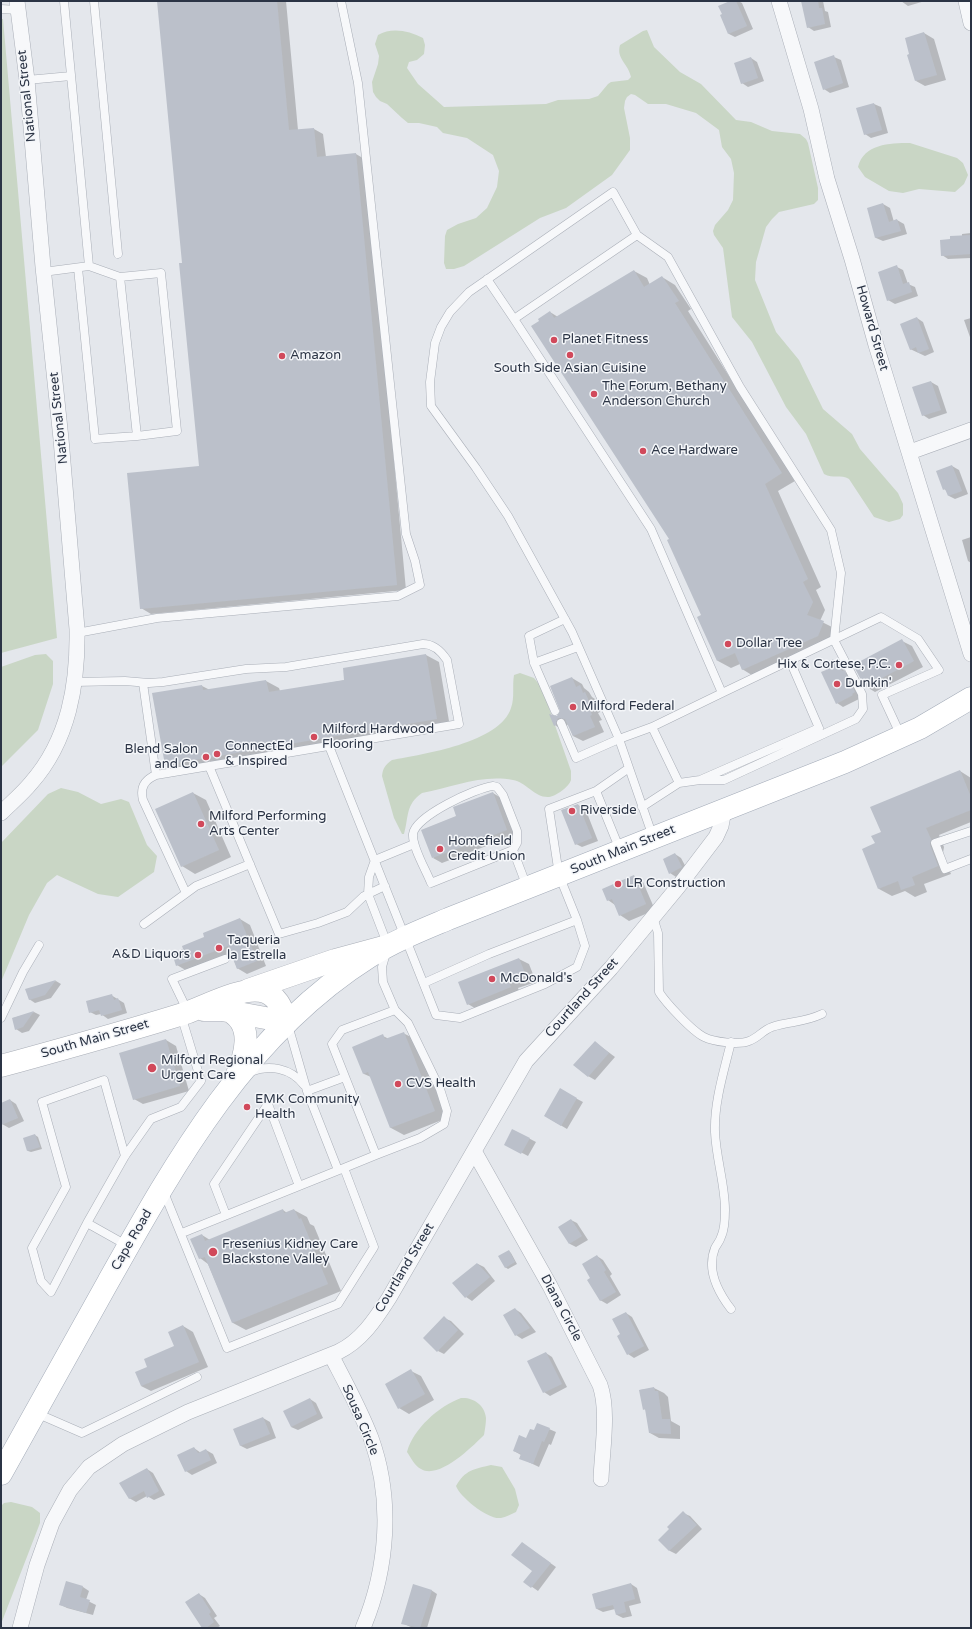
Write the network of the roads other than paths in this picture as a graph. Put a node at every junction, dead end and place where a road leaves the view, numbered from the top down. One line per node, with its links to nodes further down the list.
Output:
1 (64, 1): 9 (lane)
2 (94, 1): 12 (lane)
3 (342, 1): 23 (lane)
4 (779, 1): 21 (street, Howard Street)
5 (966, 1): 8 (street)
6 (17, 6): 7 (lane); 10 (street, National Street)
7 (1, 9)
8 (971, 23)
9 (71, 76): 10 (lane); 13 (lane)
10 (27, 80): 15 (street, National Street)
11 (637, 235): 17 (lane); 18 (lane); 24 (lane)
12 (118, 254)
13 (89, 266): 14 (lane); 16 (lane)
14 (78, 268): 15 (lane); 20 (lane)
15 (43, 272): 23 (street, National Street)
16 (120, 278): 20 (lane); 20 (lane)
17 (487, 279): 18 (lane); 22 (lane)
18 (514, 319): 31 (lane)
19 (971, 430): 21 (street)
20 (137, 436)
21 (910, 452): 26 (street, Howard Street)
22 (565, 619): 25 (lane); 28 (lane)
23 (77, 633): 29 (street, National Street)
24 (834, 640): 27 (lane); 36 (lane); 42 (lane)
25 (578, 646): 28 (lane); 37 (lane)
26 (971, 654)
27 (790, 661): 31 (lane); 42 (lane)
28 (534, 663): 33 (lane)
29 (74, 682): 30 (lane); 47 (street, National Street)
30 (143, 682): 38 (lane); 41 (lane)
31 (722, 693): 35 (lane)
32 (971, 698): 36 (main road, South Main Street)
33 (555, 711)
34 (561, 723): 37 (lane)
35 (652, 727): 37 (lane); 43 (lane)
36 (901, 737): 46 (main road, South Main Street)
37 (619, 739): 40 (lane)
38 (329, 746): 39 (lane); 54 (lane)
39 (209, 766): 41 (lane); 55 (lane)
40 (629, 768): 44 (lane); 45 (lane)
41 (156, 775): 59 (lane)
42 (700, 780): 43 (lane)
43 (679, 783): 45 (lane)
44 (596, 791): 52 (lane); 56 (lane)
45 (642, 807): 49 (lane)
46 (724, 810): 49 (main road, South Main Street); 61 (street, Courtland Street)
47 (1, 813)
48 (971, 831): 53 (lane)
49 (653, 838): 52 (main road, South Main Street)
50 (414, 844): 51 (lane); 51 (lane); 54 (lane)
51 (512, 850): 58 (lane)
52 (621, 851): 56 (main road, South Main Street)
53 (971, 859)
54 (375, 860): 57 (lane); 60 (lane)
55 (250, 864): 59 (lane); 60 (lane)
56 (559, 875): 58 (main road, South Main Street); 62 (lane)
57 (386, 886): 60 (lane); 64 (lane)
58 (527, 888): 64 (main road, South Main Street)
59 (186, 894): 63 (lane)
60 (368, 894): 64 (lane)
61 (653, 917): 75 (lane); 80 (street, Courtland Street)
62 (577, 920): 67 (lane); 67 (lane)
63 (144, 924)
64 (397, 942): 67 (lane); 68 (main road); 70 (lane); 74 (main road, South Main Street)
65 (39, 944): 73 (lane)
66 (225, 960): 71 (lane)
67 (424, 983)
68 (241, 992): 71 (main road, South Main Street); 74 (main road, South Main Street)
69 (228, 1010): 71 (main road, South Main Street); 74 (main road, South Main Street); 78 (main road)
70 (395, 1010): 77 (lane); 81 (lane)
71 (184, 1013): 76 (main road, South Main Street); 82 (lane)
72 (822, 1014): 75 (lane)
73 (1, 1018)
74 (287, 1022): 78 (main road, Cape Road); 79 (lane)
75 (731, 1042): 90 (lane)
76 (1, 1066)
77 (345, 1077): 79 (lane); 81 (lane)
78 (235, 1079): 79 (lane); 85 (main road, Cape Road)
79 (308, 1090): 83 (lane)
80 (474, 1151): 91 (street, Courtland Street); 95 (street, Diana Circle)
81 (376, 1155): 83 (lane)
82 (125, 1156): 87 (lane); 87 (lane)
83 (341, 1169): 84 (lane); 88 (lane)
84 (299, 1186): 86 (lane); 86 (lane)
85 (162, 1188): 88 (lane); 89 (main road, Cape Road)
86 (226, 1215): 88 (lane)
87 (87, 1223): 89 (lane)
88 (182, 1233)
89 (128, 1246): 93 (main road, Cape Road)
90 (731, 1309)
91 (331, 1355): 96 (street, Courtland Street); 97 (street, Sousa Circle)
92 (197, 1377): 93 (lane)
93 (35, 1413): 94 (main road, Cape Road)
94 (1, 1474)
95 (601, 1479)
96 (20, 1628)
97 (363, 1628)

